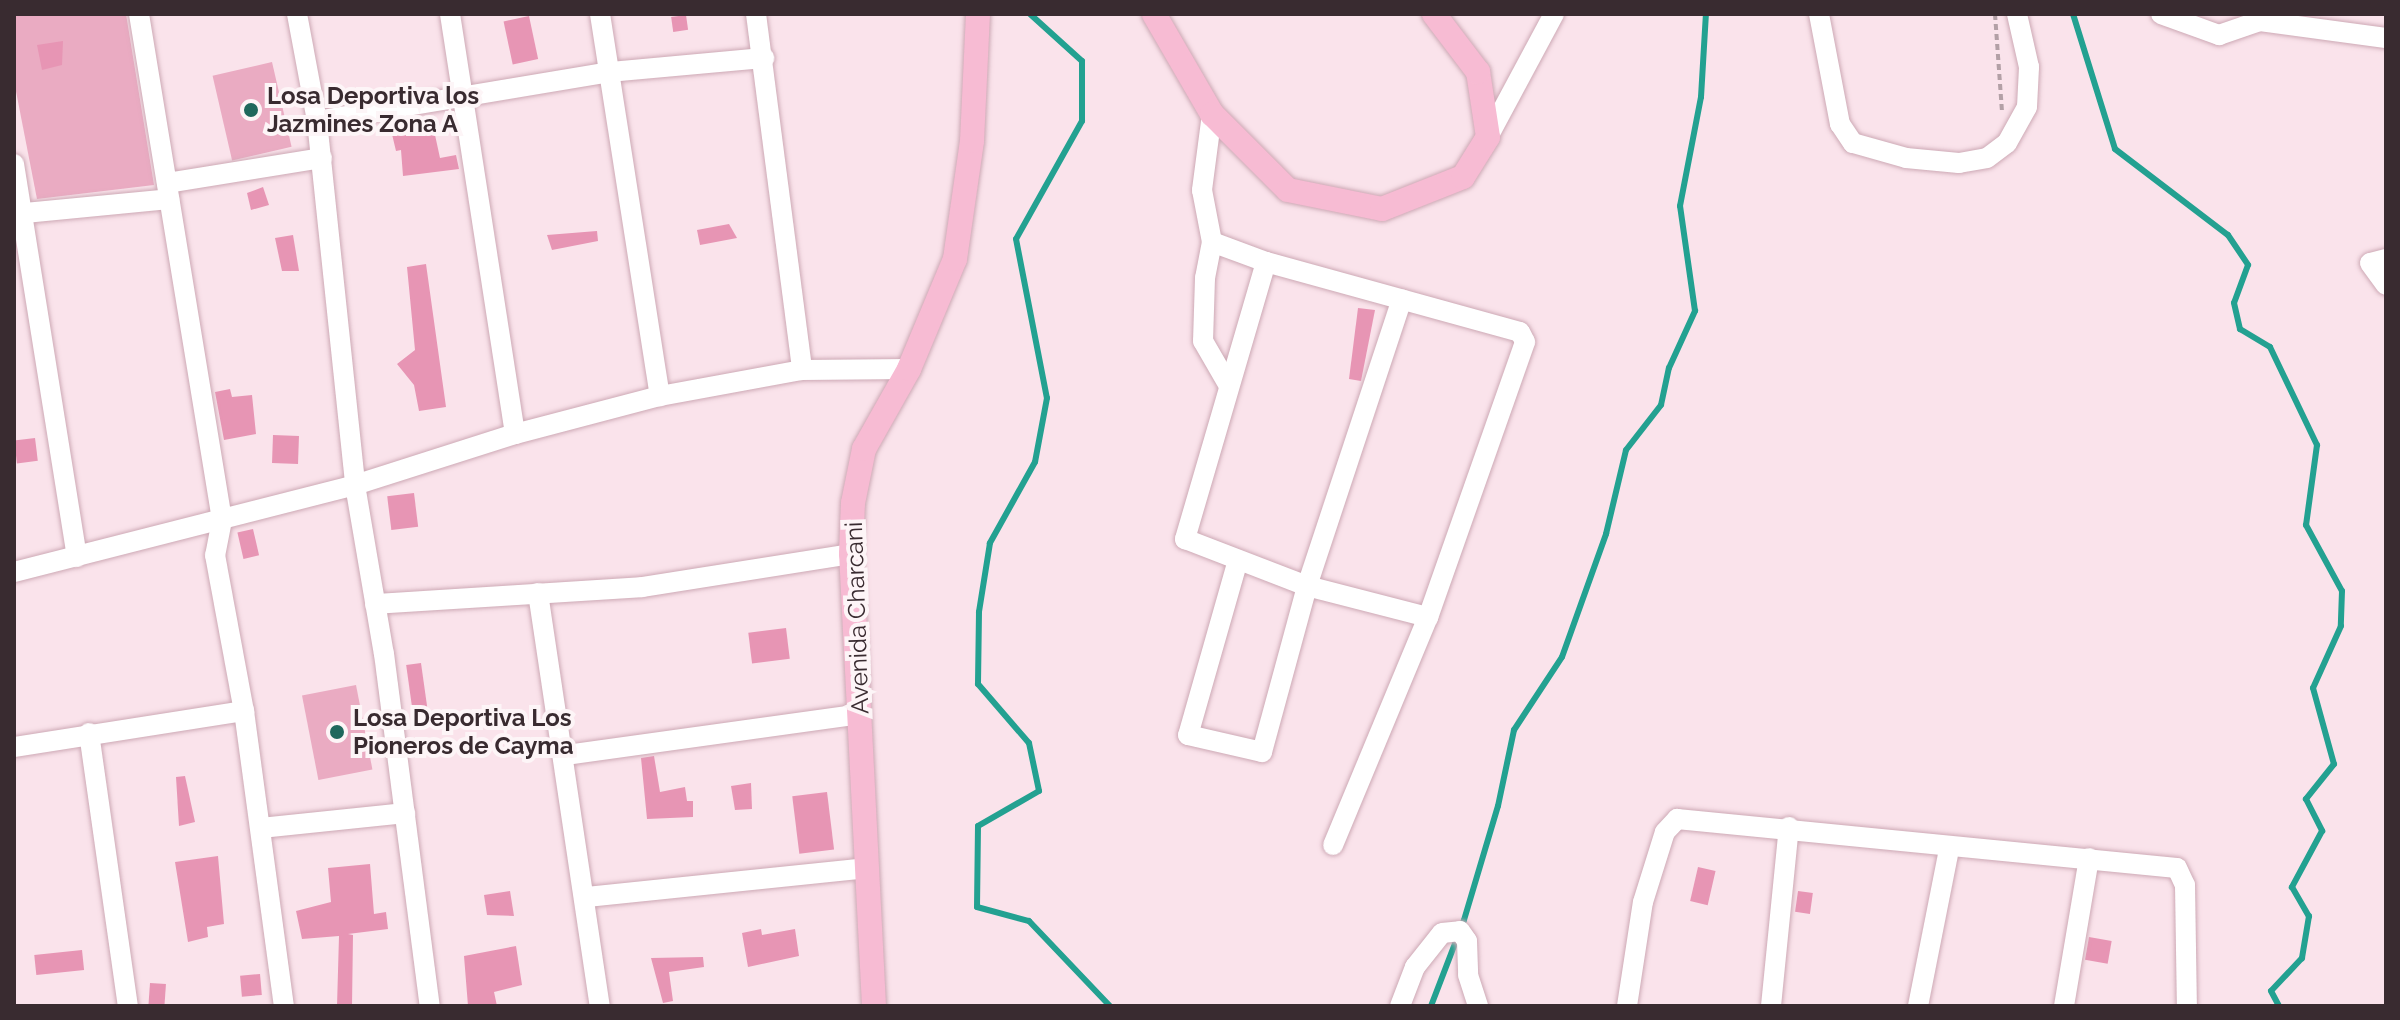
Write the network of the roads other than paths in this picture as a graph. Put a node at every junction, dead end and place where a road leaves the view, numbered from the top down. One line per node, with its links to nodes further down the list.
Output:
1 (139, 14): 23 (street)
2 (297, 14): 19 (street)
3 (450, 14): 17 (street)
4 (600, 14): 16 (street)
5 (756, 14): 15 (street)
6 (978, 14): 30 (main road, Avenida Charcani)
7 (1154, 14): 18 (main road)
8 (1434, 14): 20 (main road)
9 (1554, 14): 20 (street)
10 (1819, 14): 11 (street)
11 (2017, 14)
12 (2161, 14): 13 (street)
13 (2328, 21): 14 (street)
14 (2386, 38)
15 (764, 58): 16 (street); 31 (street)
16 (610, 72): 17 (street); 33 (street)
17 (462, 95): 19 (street); 34 (street)
18 (1212, 114): 20 (main road); 25 (street)
19 (317, 121): 21 (street)
20 (1488, 137)
21 (322, 158): 23 (street); 35 (street)
22 (14, 164): 24 (street)
23 (168, 191): 24 (street); 36 (street)
24 (18, 214): 38 (street)
25 (1212, 242): 27 (street); 32 (street)
26 (2386, 259): 28 (street)
27 (1266, 262): 29 (street); 32 (street)
28 (2386, 285)
29 (1402, 299): 41 (street); 44 (street)
30 (909, 369): 31 (street); 37 (main road, Avenida Charcani)
31 (802, 370): 33 (street)
32 (1229, 386): 39 (street)
33 (660, 396): 34 (street)
34 (515, 434): 35 (street)
35 (355, 485): 36 (street); 43 (street)
36 (222, 520): 38 (street); 45 (street)
37 (851, 554): 42 (street); 46 (main road, Avenida Charcani)
38 (77, 557): 40 (street)
39 (1238, 560): 41 (street); 41 (street)
40 (14, 572)
41 (1307, 586): 44 (street)
42 (538, 593): 43 (street); 49 (street)
43 (375, 604): 50 (street)
44 (1428, 617): 53 (street)
45 (244, 711): 47 (street); 52 (street)
46 (861, 714): 49 (street); 56 (main road, Avenida Charcani)
47 (89, 733): 48 (street); 58 (street)
48 (14, 747)
49 (566, 755): 57 (street)
50 (405, 813): 52 (street); 60 (street)
51 (1789, 827): 54 (street); 65 (street); 66 (street)
52 (261, 828): 59 (street)
53 (1333, 845)
54 (1949, 849): 55 (street); 67 (street)
55 (2089, 858): 68 (street); 69 (street)
56 (868, 868): 57 (street); 62 (main road, Avenida Charcani)
57 (587, 897): 61 (street)
58 (128, 1006)
59 (284, 1006)
60 (430, 1006)
61 (600, 1006)
62 (874, 1006)
63 (1400, 1006): 64 (street)
64 (1478, 1006)
65 (1627, 1006)
66 (1771, 1006)
67 (1918, 1006)
68 (2064, 1006)
69 (2187, 1006)

